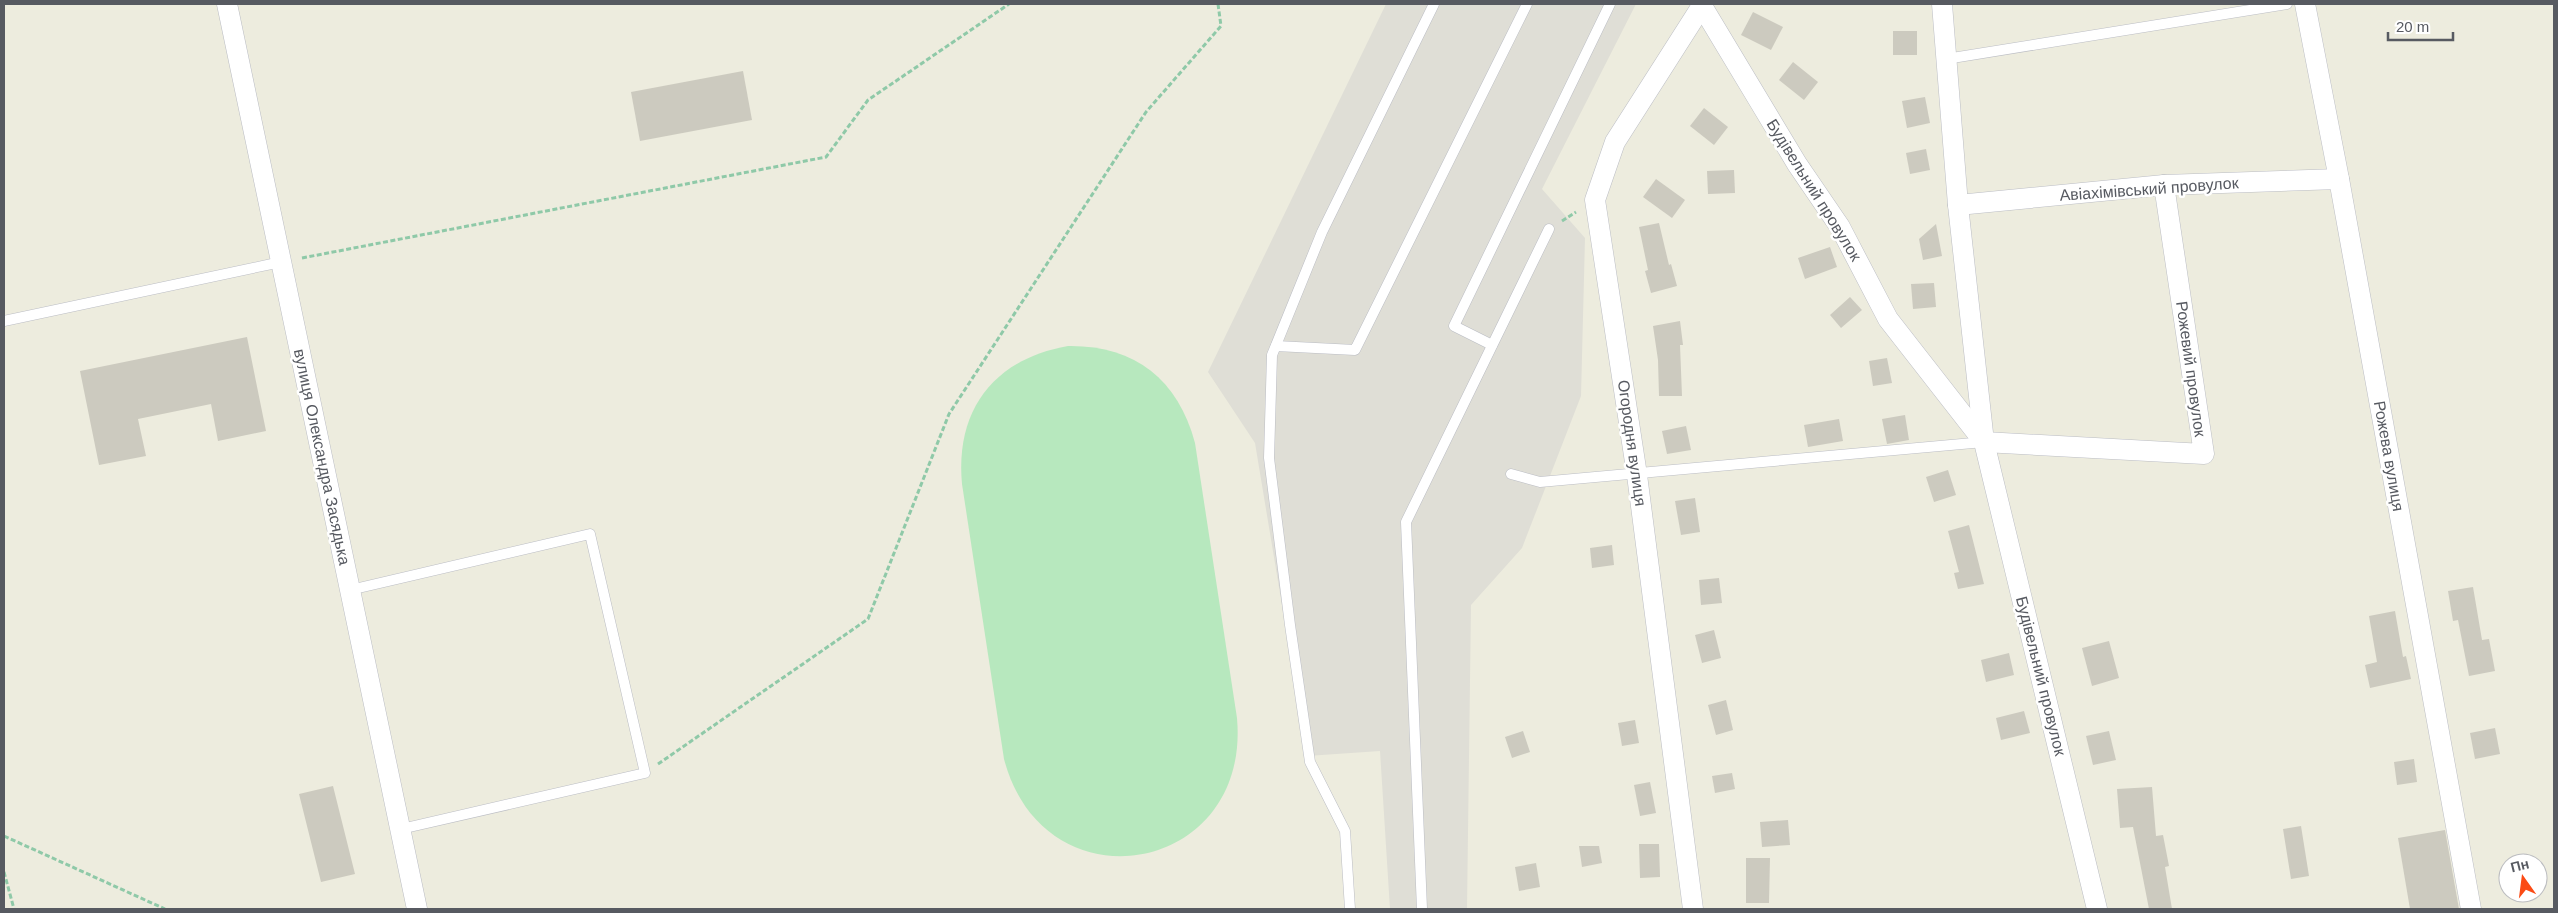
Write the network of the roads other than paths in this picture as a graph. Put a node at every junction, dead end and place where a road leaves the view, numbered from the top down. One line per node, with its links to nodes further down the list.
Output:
1 (227, 4): 14 (street, вулиця Олександра Засядька)
2 (1434, 4): 17 (lane)
3 (1527, 4): 17 (lane)
4 (1610, 4): 16 (lane)
5 (1942, 4): 9 (street, Будівельний провулок)
6 (2287, 4): 9 (lane)
7 (2305, 4): 10 (street, Рожева вулиця)
8 (1703, 5): 18 (street, Будівельний провулок); 20 (street, Огородня вулиця)
9 (1946, 58): 12 (street, Будівельний провулок)
10 (2339, 179): 11 (street, Авіахімівський провулок); 28 (street, Рожева вулиця)
11 (2164, 185): 12 (street, Авіахімівський провулок); 18 (street, Рожевий провулок)
12 (1958, 205): 18 (street, Будівельний провулок)
13 (1549, 229): 16 (lane)
14 (281, 262): 15 (lane); 21 (street, вулиця Олександра Засядька)
15 (4, 321)
16 (1492, 345): 25 (lane)
17 (1276, 346): 24 (lane)
18 (1984, 442): 20 (lane); 27 (street, Будівельний провулок)
19 (1511, 474): 20 (lane)
20 (1637, 475): 26 (street, Огородня вулиця)
21 (350, 590): 22 (street, вулиця Олександра Засядька); 22 (lane)
22 (400, 829): 23 (street, вулиця Олександра Засядька)
23 (417, 909)
24 (1350, 909)
25 (1422, 909)
26 (1693, 909)
27 (2097, 909)
28 (2471, 909)

